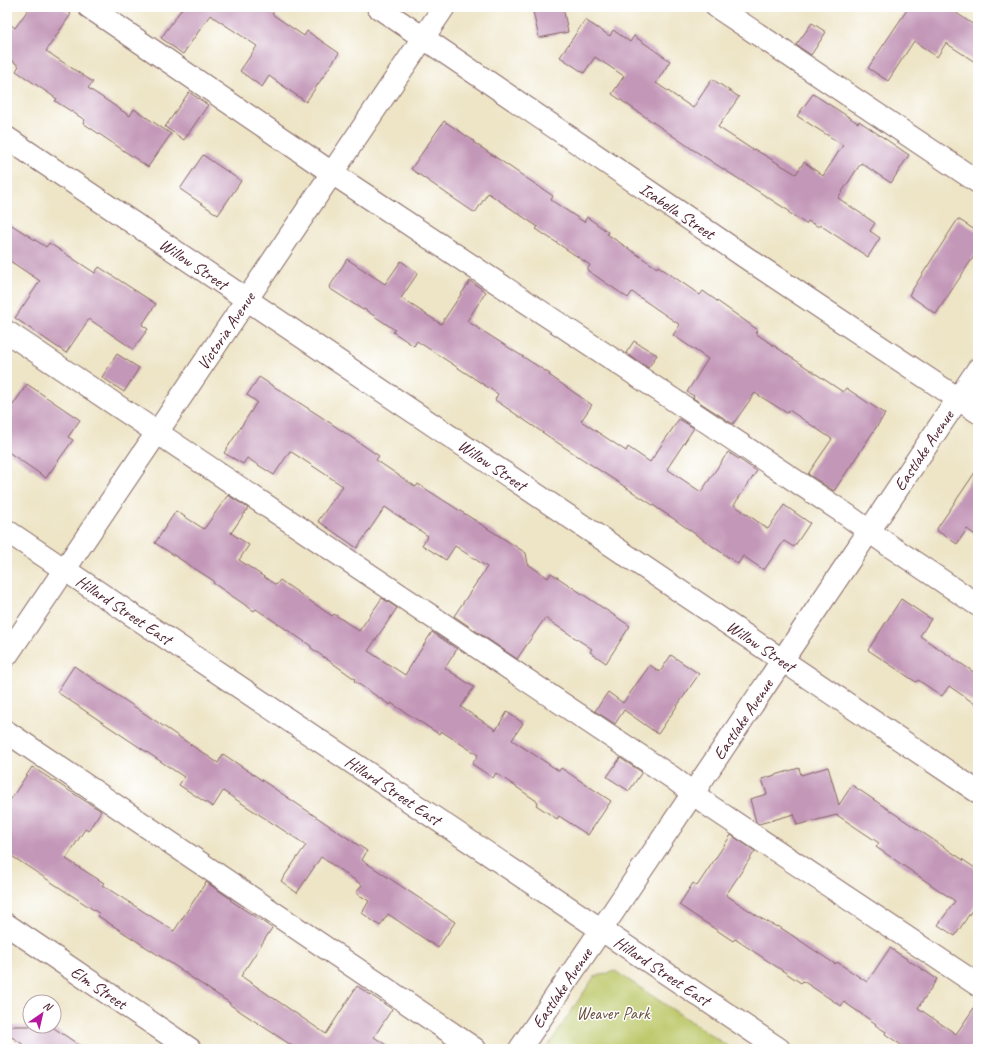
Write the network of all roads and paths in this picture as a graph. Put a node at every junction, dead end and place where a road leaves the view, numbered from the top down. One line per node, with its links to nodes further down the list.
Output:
1 (89, 7): 7 (street)
2 (378, 7): 5 (street, Isabella Street)
3 (444, 7): 5 (street, Victoria Avenue)
4 (717, 7): 8 (street)
5 (424, 37): 7 (street, Victoria Avenue); 12 (street, Isabella Street)
6 (7, 138): 9 (street, Willow Street)
7 (332, 173): 9 (street, Victoria Avenue); 16 (street)
8 (978, 182)
9 (247, 299): 14 (street, Victoria Avenue); 20 (street, Willow Street)
10 (7, 332): 14 (street)
11 (978, 369): 12 (street, Eastlake Avenue)
12 (959, 399): 13 (street, Isabella Street); 16 (street, Eastlake Avenue)
13 (978, 412)
14 (156, 433): 17 (street, Victoria Avenue); 23 (street)
15 (7, 531): 17 (street, Hillard Street East)
16 (869, 531): 18 (street); 20 (street, Eastlake Avenue)
17 (64, 570): 19 (street, Victoria Avenue); 25 (street, Hillard Street East)
18 (978, 605)
19 (7, 655)
20 (782, 661): 22 (street, Willow Street); 23 (street, Eastlake Avenue)
21 (7, 732): 28 (street)
22 (978, 792)
23 (693, 793): 25 (street, Eastlake Avenue); 26 (street)
24 (7, 925): 27 (street, Elm Street)
25 (602, 930): 29 (street, Eastlake Avenue); 30 (street, Hillard Street East)
26 (978, 986)
27 (190, 1049)
28 (475, 1049)
29 (520, 1049)
30 (779, 1049)

